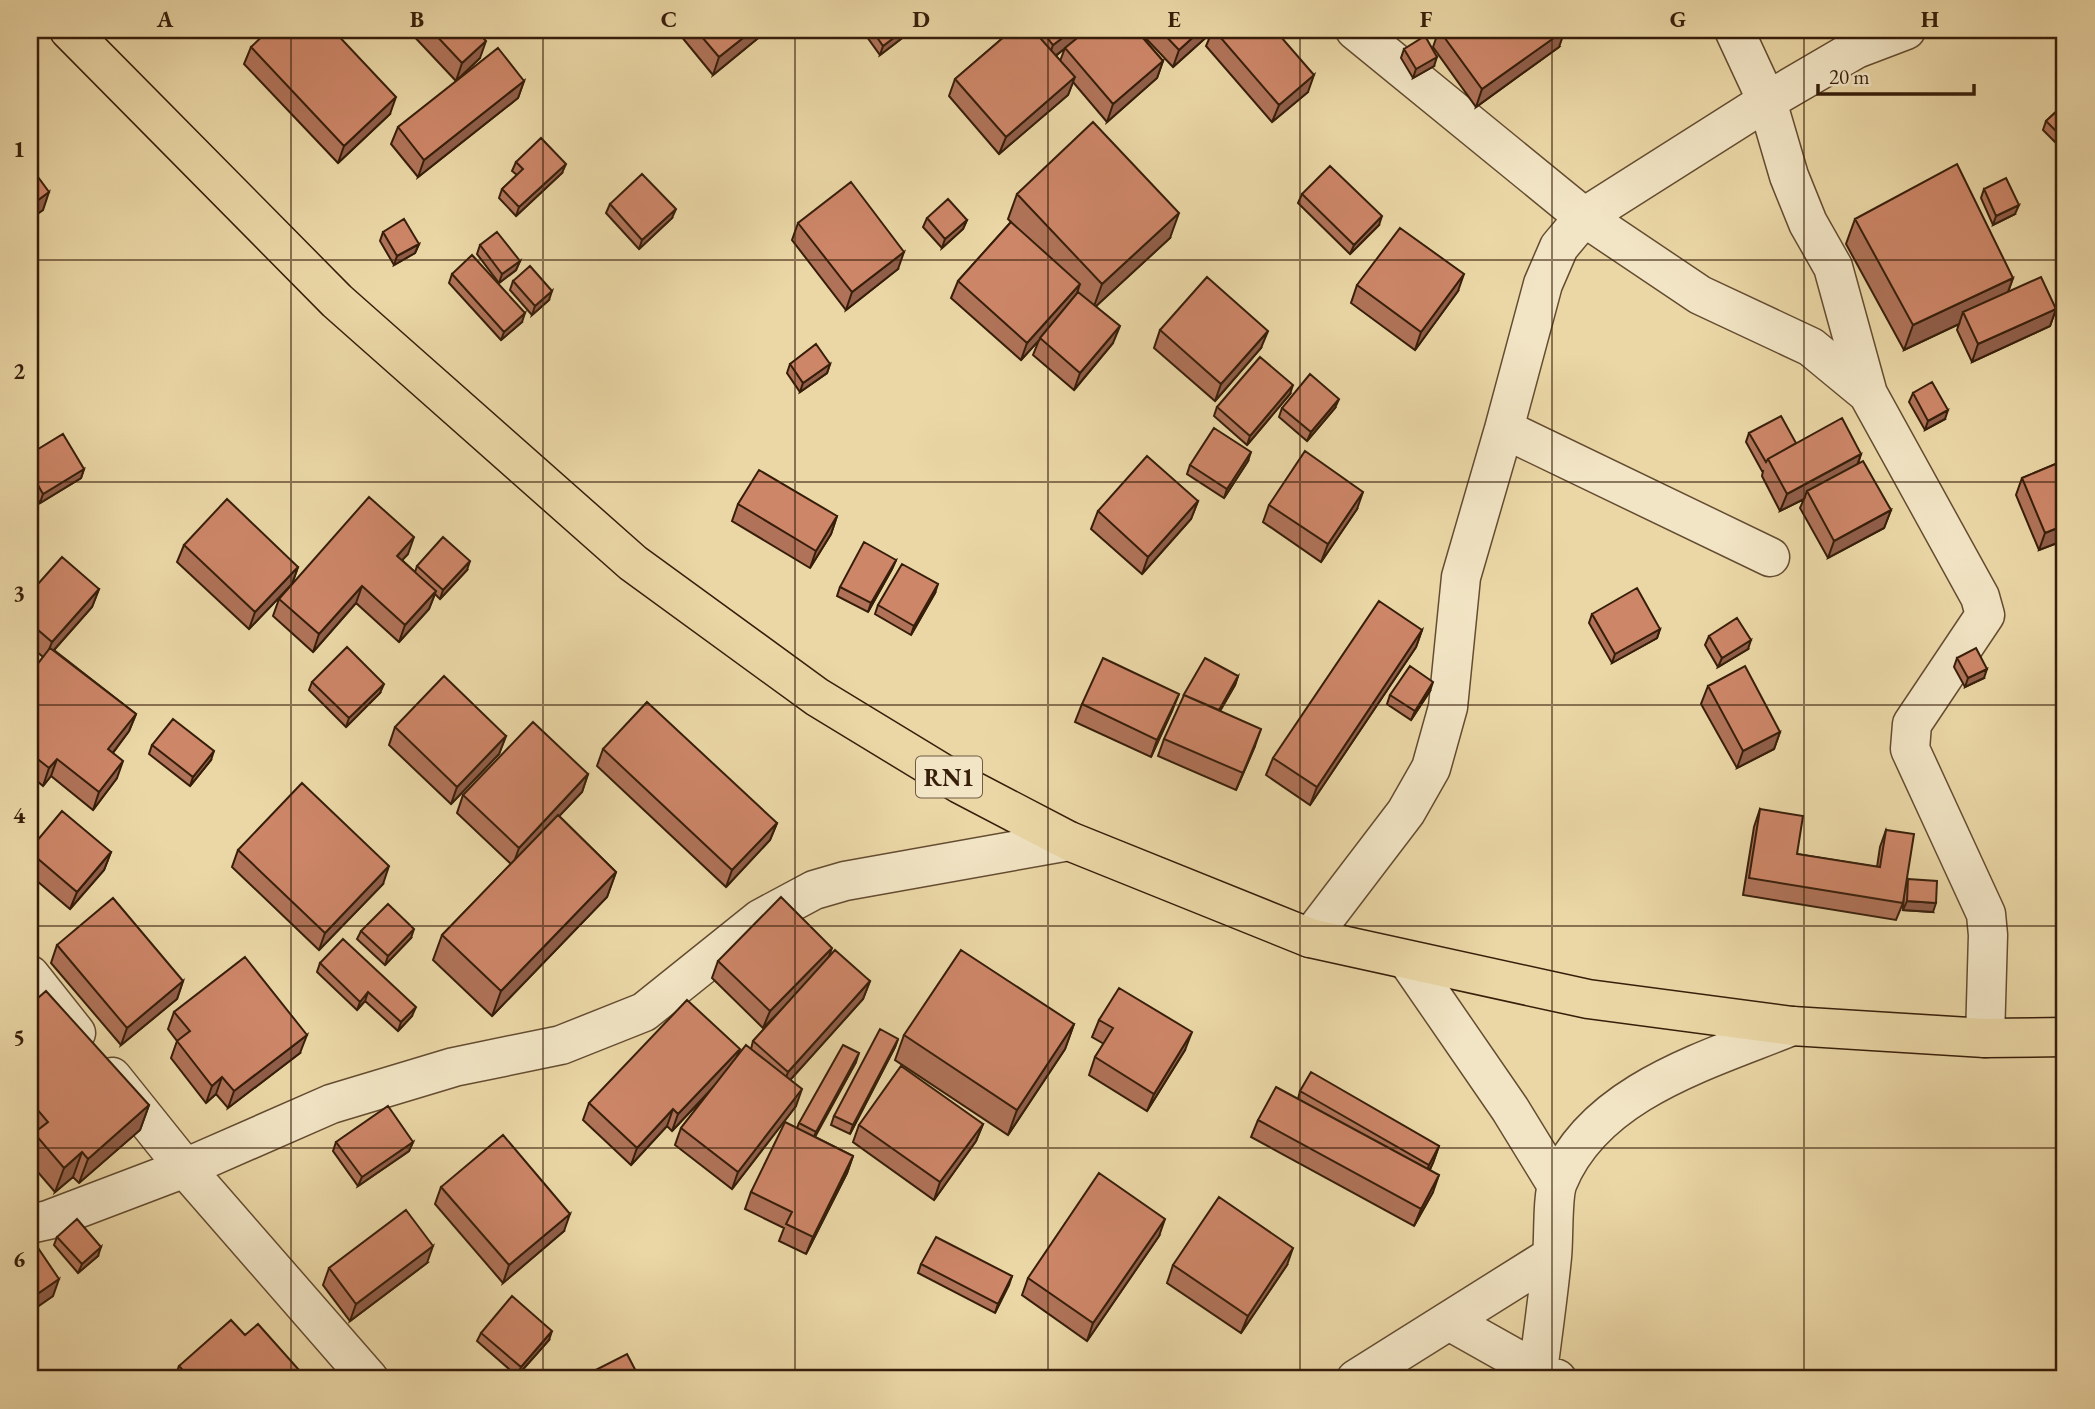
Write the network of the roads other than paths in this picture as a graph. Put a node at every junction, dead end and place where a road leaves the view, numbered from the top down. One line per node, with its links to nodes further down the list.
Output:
1 (69, 30): 10 (highway, RN1)
2 (1355, 30): 6 (street)
3 (1734, 30): 5 (street)
4 (1906, 30): 5 (street)
5 (1767, 101): 6 (street); 7 (street)
6 (1584, 217): 7 (street); 8 (street)
7 (1868, 394): 16 (street)
8 (1504, 429): 9 (street); 11 (street)
9 (1770, 557)
10 (1069, 841): 11 (highway, RN1); 17 (street)
11 (1310, 938): 12 (highway, RN1)
12 (1408, 961): 14 (highway, RN1); 18 (street)
13 (30, 975): 17 (street)
14 (1792, 1026): 16 (highway, RN1); 18 (street)
15 (2065, 1037): 16 (highway, RN1)
16 (1985, 1038)
17 (185, 1168): 19 (street); 23 (street)
18 (1556, 1184): 20 (street)
19 (30, 1224)
20 (1552, 1256): 21 (street); 22 (street)
21 (1449, 1321): 22 (street); 24 (street)
22 (1544, 1376)
23 (369, 1379)
24 (1356, 1379)

